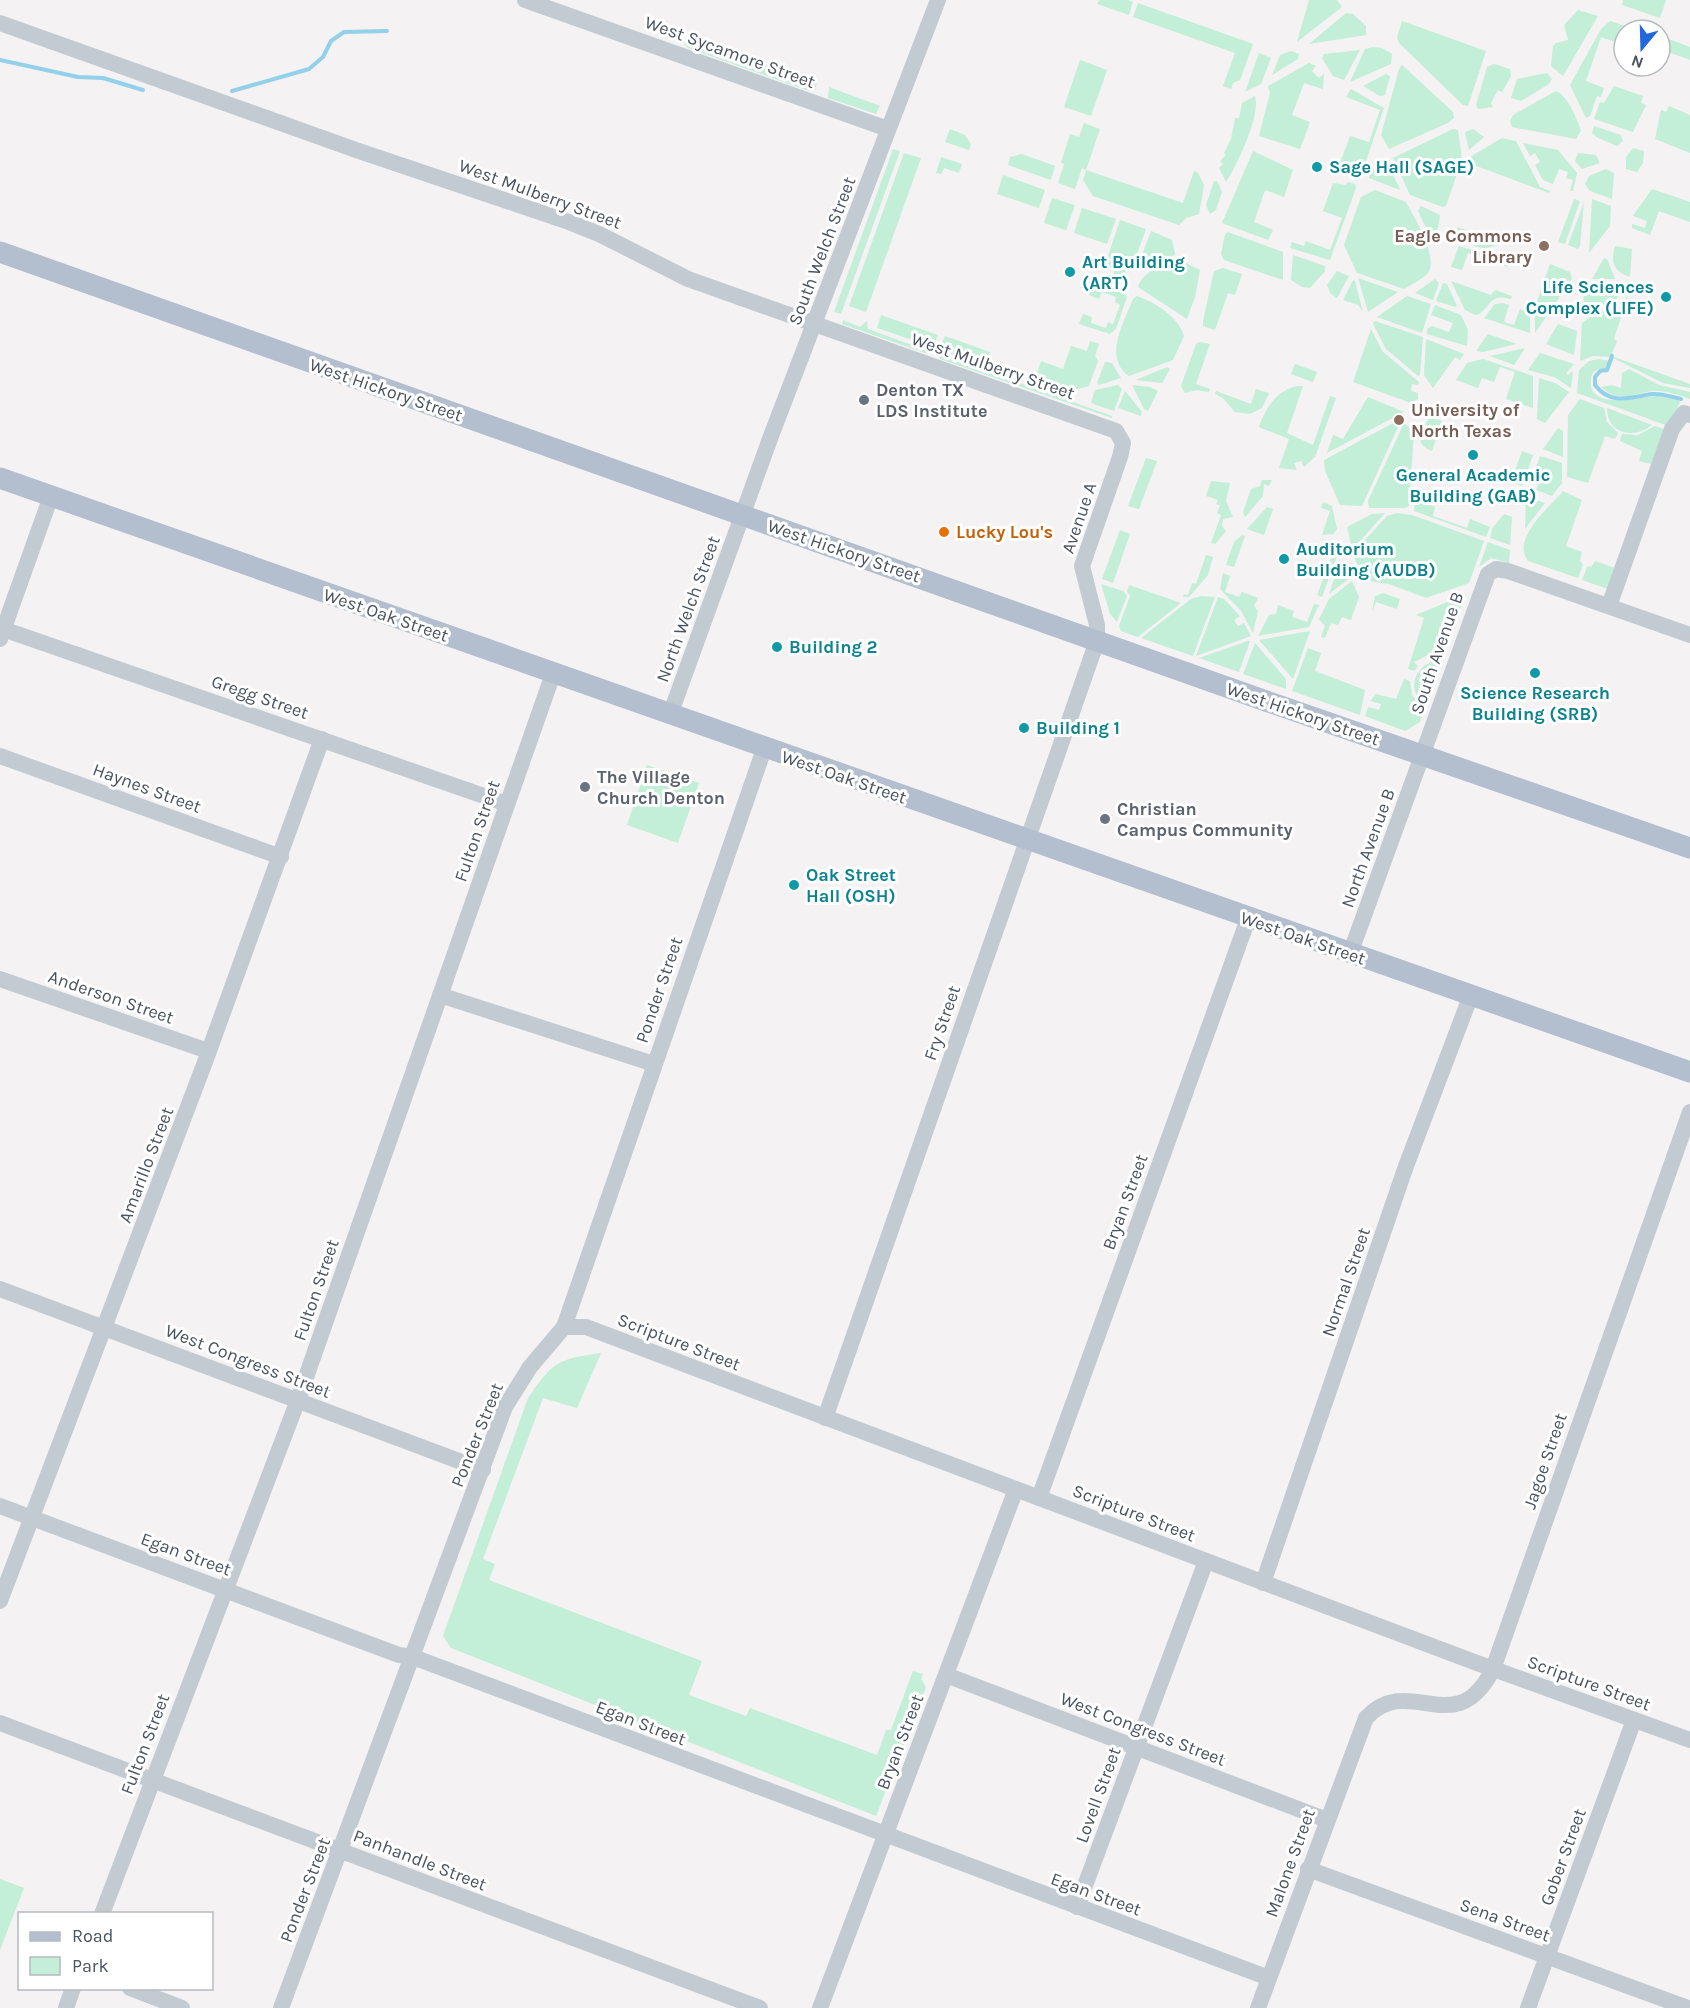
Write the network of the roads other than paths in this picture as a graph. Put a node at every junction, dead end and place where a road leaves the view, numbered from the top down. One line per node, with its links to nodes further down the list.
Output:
1 (525, 0): 4 (street, West Sycamore Street)
2 (938, 0): 4 (street, South Welch Street)
3 (0, 23): 6 (street, West Mulberry Street)
4 (888, 129): 6 (street, South Welch Street)
5 (0, 252): 11 (main road, West Hickory Street)
6 (815, 325): 8 (street, West Mulberry Street); 11 (street, South Welch Street)
7 (1690, 415): 12 (street)
8 (1123, 443): 15 (street, Avenue A)
9 (0, 478): 10 (main road, West Oak Street)
10 (51, 496): 13 (street); 16 (main road, West Oak Street)
11 (742, 515): 15 (main road, West Hickory Street); 17 (street, North Welch Street)
12 (1609, 606): 14 (street); 20 (street, South Avenue B)
13 (1, 632): 18 (street, Gregg Street)
14 (1690, 635)
15 (1097, 641): 20 (main road, West Hickory Street); 23 (street, Fry Street)
16 (553, 674): 17 (main road, West Oak Street); 22 (street, Fulton Street)
17 (670, 716): 19 (main road, West Oak Street)
18 (322, 739): 22 (street, Gregg Street); 25 (street, Amarillo Street)
19 (764, 748): 23 (main road, West Oak Street); 32 (street, Ponder Street)
20 (1422, 755): 24 (main road, West Hickory Street); 27 (street, North Avenue B)
21 (0, 756): 25 (street, Haynes Street)
22 (507, 804): 29 (street, Fulton Street)
23 (1026, 841): 26 (main road, West Oak Street); 39 (street, Fry Street)
24 (1690, 848)
25 (281, 857): 31 (street, Amarillo Street)
26 (1248, 919): 27 (main road, West Oak Street); 42 (street, Bryan Street)
27 (1350, 954): 30 (main road, West Oak Street)
28 (0, 979): 31 (street, Anderson Street)
29 (440, 995): 32 (street); 38 (street, Fulton Street)
30 (1471, 995): 33 (main road, West Oak Street); 46 (street, Normal Street)
31 (208, 1051): 37 (street, Amarillo Street)
32 (654, 1064): 36 (street, Ponder Street)
33 (1690, 1072)
34 (1690, 1112): 50 (street, Jagoe Street)
35 (0, 1288): 37 (street, West Congress Street)
36 (564, 1327): 39 (street, Scripture Street); 40 (street, Ponder Street)
37 (105, 1328): 38 (street, West Congress Street); 44 (street, Amarillo Street)
38 (298, 1400): 40 (street, West Congress Street); 47 (street, Fulton Street)
39 (825, 1418): 41 (street, Scripture Street)
40 (483, 1470): 49 (street, Ponder Street)
41 (1016, 1490): 42 (street, Scripture Street); 51 (street, Bryan Street)
42 (1039, 1498): 45 (street, Scripture Street)
43 (0, 1506): 44 (street, Egan Street)
44 (31, 1518): 47 (street, Egan Street); 48 (street, Amarillo Street)
45 (1206, 1561): 46 (street, Scripture Street); 56 (street, Lovell Street)
46 (1263, 1582): 50 (street, Scripture Street)
47 (225, 1590): 49 (street, Egan Street); 57 (street, Fulton Street)
48 (0, 1601)
49 (413, 1657): 59 (street, Egan Street); 60 (street, Ponder Street)
50 (1493, 1669): 52 (street, Scripture Street); 54 (street, Jagoe Street)
51 (946, 1676): 56 (street, West Congress Street); 59 (street, Bryan Street)
52 (1634, 1720): 55 (street, Scripture Street); 64 (street, Gober Street)
53 (0, 1723): 57 (street, Panhandle Street)
54 (1360, 1731): 58 (street, Malone Street)
55 (1690, 1740)
56 (1136, 1747): 58 (street, West Congress Street); 62 (street, Lovell Street)
57 (153, 1780): 60 (street, Panhandle Street); 63 (street, Fulton Street)
58 (1327, 1820): 61 (street, Malone Street)
59 (885, 1836): 62 (street, Egan Street); 72 (street, Bryan Street)
60 (340, 1850): 70 (street, Ponder Street); 71 (street, Panhandle Street)
61 (1308, 1869): 64 (street, Sena Street); 65 (street, Malone Street)
62 (1077, 1908): 65 (street, Egan Street)
63 (103, 1912)
64 (1547, 1956): 74 (street, Gober Street); 75 (street, Sena Street)
65 (1269, 1978): 73 (street, Malone Street)
66 (73, 1990): 68 (street)
67 (133, 1990): 69 (street)
68 (66, 2008)
69 (182, 2008)
70 (281, 2008)
71 (760, 2008)
72 (820, 2008)
73 (1258, 2008)
74 (1528, 2008)
75 (1688, 2008)

